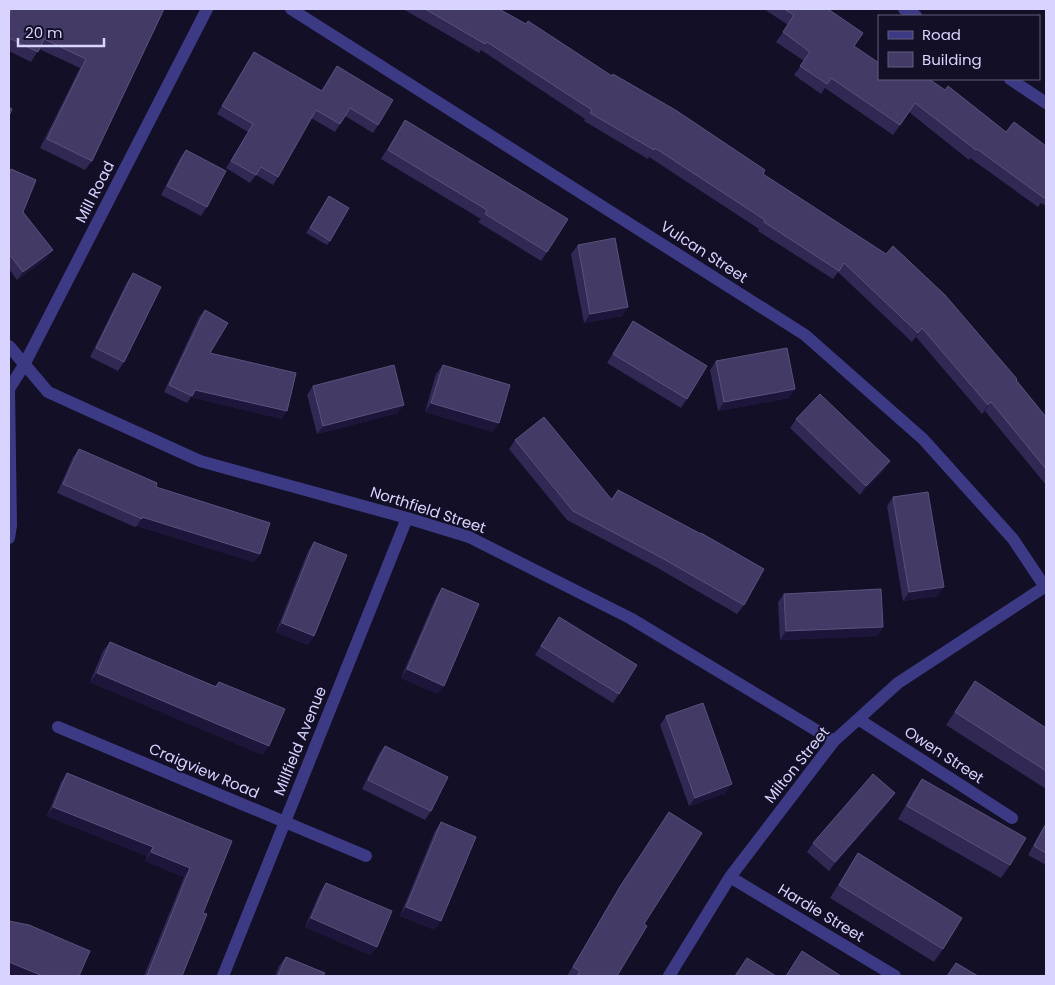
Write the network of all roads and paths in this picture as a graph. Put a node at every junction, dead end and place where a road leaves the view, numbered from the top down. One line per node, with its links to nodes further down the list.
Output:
1 (207, 9): 6 (street, Mill Road)
2 (291, 9): 10 (street, Vulcan Street)
3 (1012, 80): 4 (street)
4 (1046, 102)
5 (9, 346): 6 (street, Northfield Street)
6 (24, 365): 7 (street, Mill Road); 8 (street, Northfield Street)
7 (9, 389): 9 (street)
8 (407, 518): 13 (street, Northfield Street); 15 (street, Millfield Avenue)
9 (9, 538)
10 (1046, 587): 11 (street, Milton Street)
11 (858, 719): 13 (street, Milton Street); 14 (street, Owen Street)
12 (58, 727): 15 (street, Craigview Road)
13 (834, 741): 17 (street, Milton Street)
14 (1012, 818)
15 (285, 822): 16 (street, Craigview Road); 18 (street, Millfield Avenue)
16 (366, 856)
17 (730, 877): 19 (street, Milton Street); 20 (street, Hardie Street)
18 (223, 976)
19 (669, 976)
20 (895, 976)

